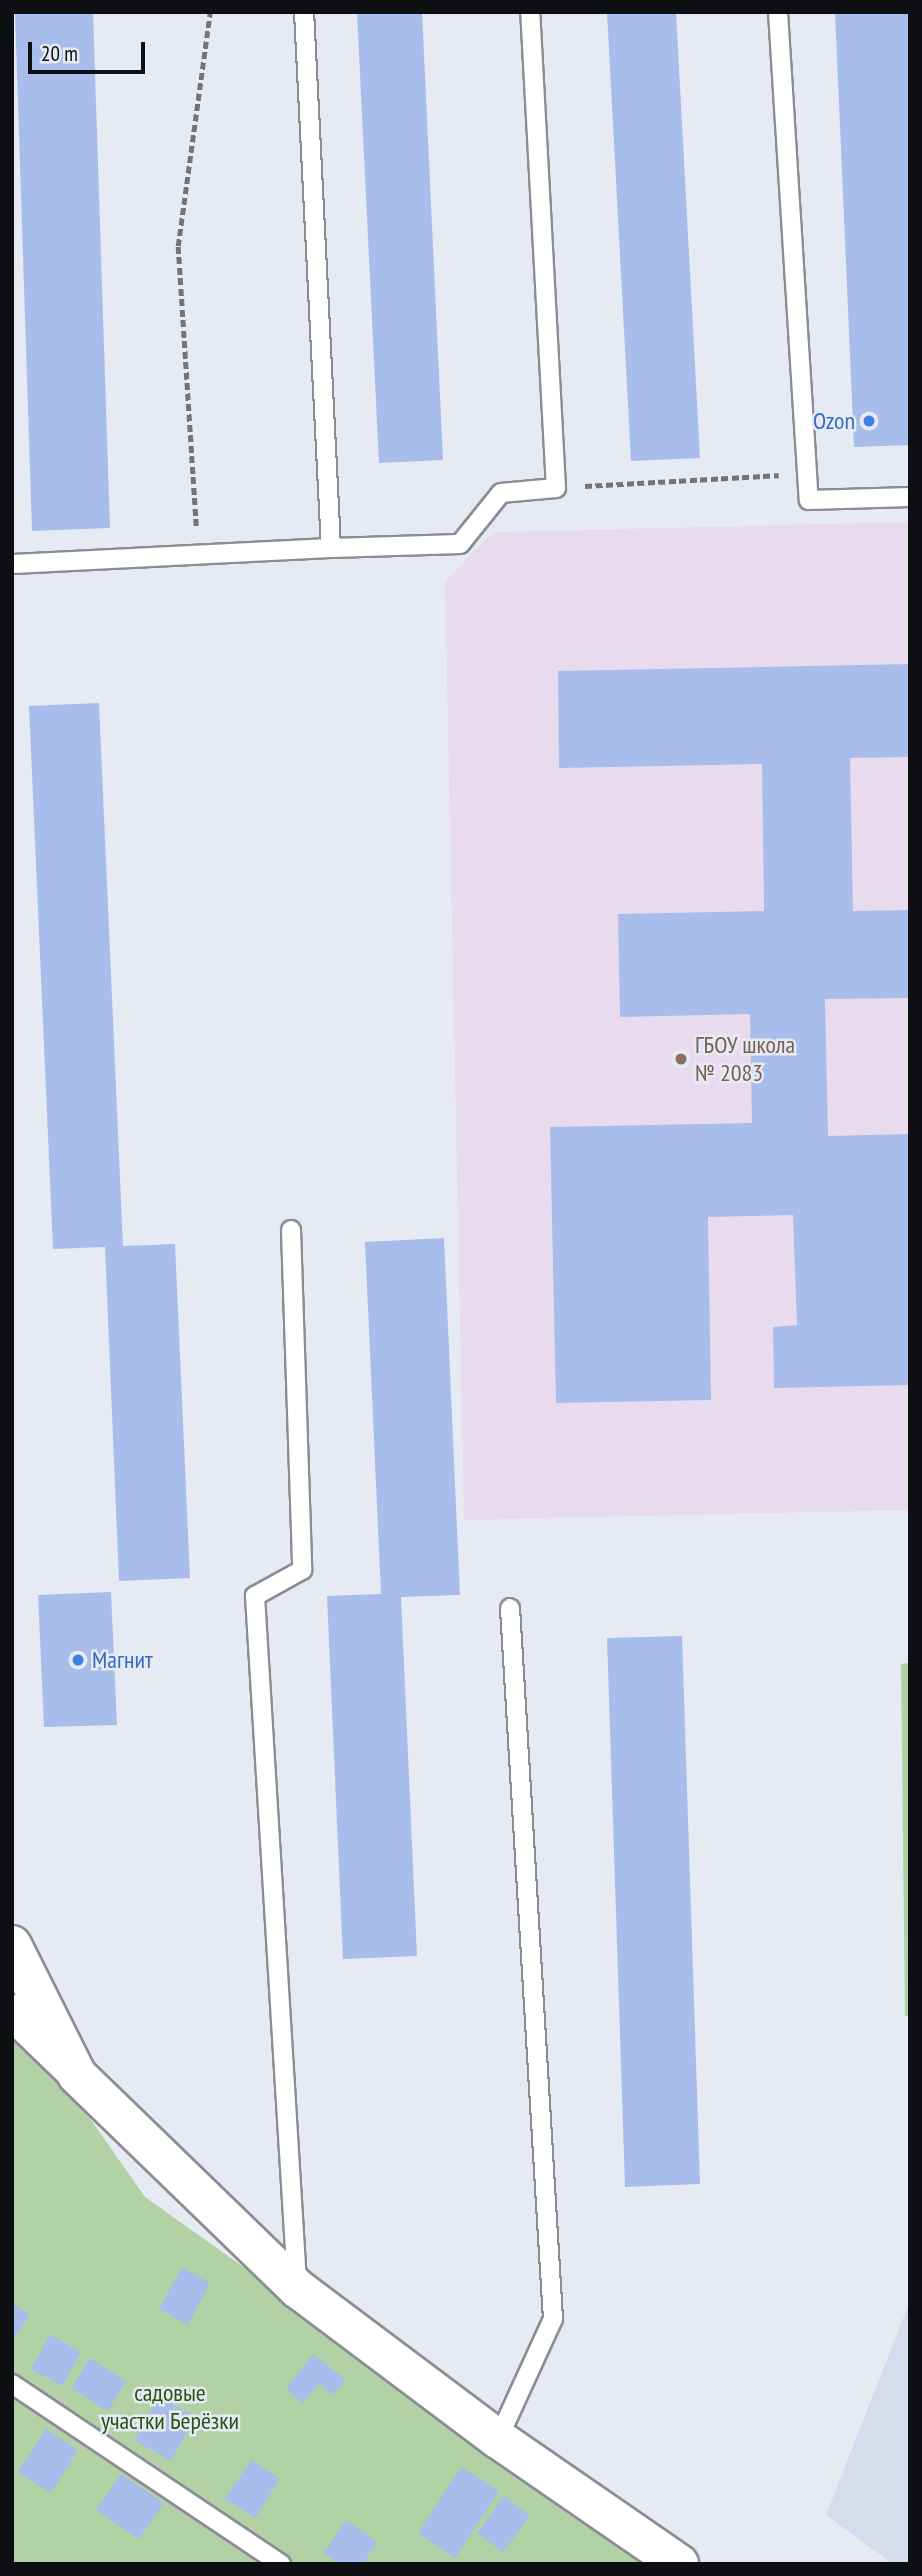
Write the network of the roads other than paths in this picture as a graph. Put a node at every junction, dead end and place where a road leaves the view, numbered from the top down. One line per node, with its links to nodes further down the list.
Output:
1 (304, 12): 5 (lane)
2 (530, 12): 5 (lane)
3 (778, 12): 4 (lane)
4 (910, 497)
5 (331, 548): 6 (lane)
6 (12, 564)
7 (291, 1230): 12 (lane)
8 (510, 1608): 14 (lane)
9 (12, 1944): 11 (street)
10 (12, 2012): 11 (street)
11 (78, 2075): 12 (street)
12 (298, 2289): 14 (street)
13 (12, 2384): 15 (lane)
14 (498, 2439): 16 (street)
15 (281, 2564)
16 (679, 2564)

